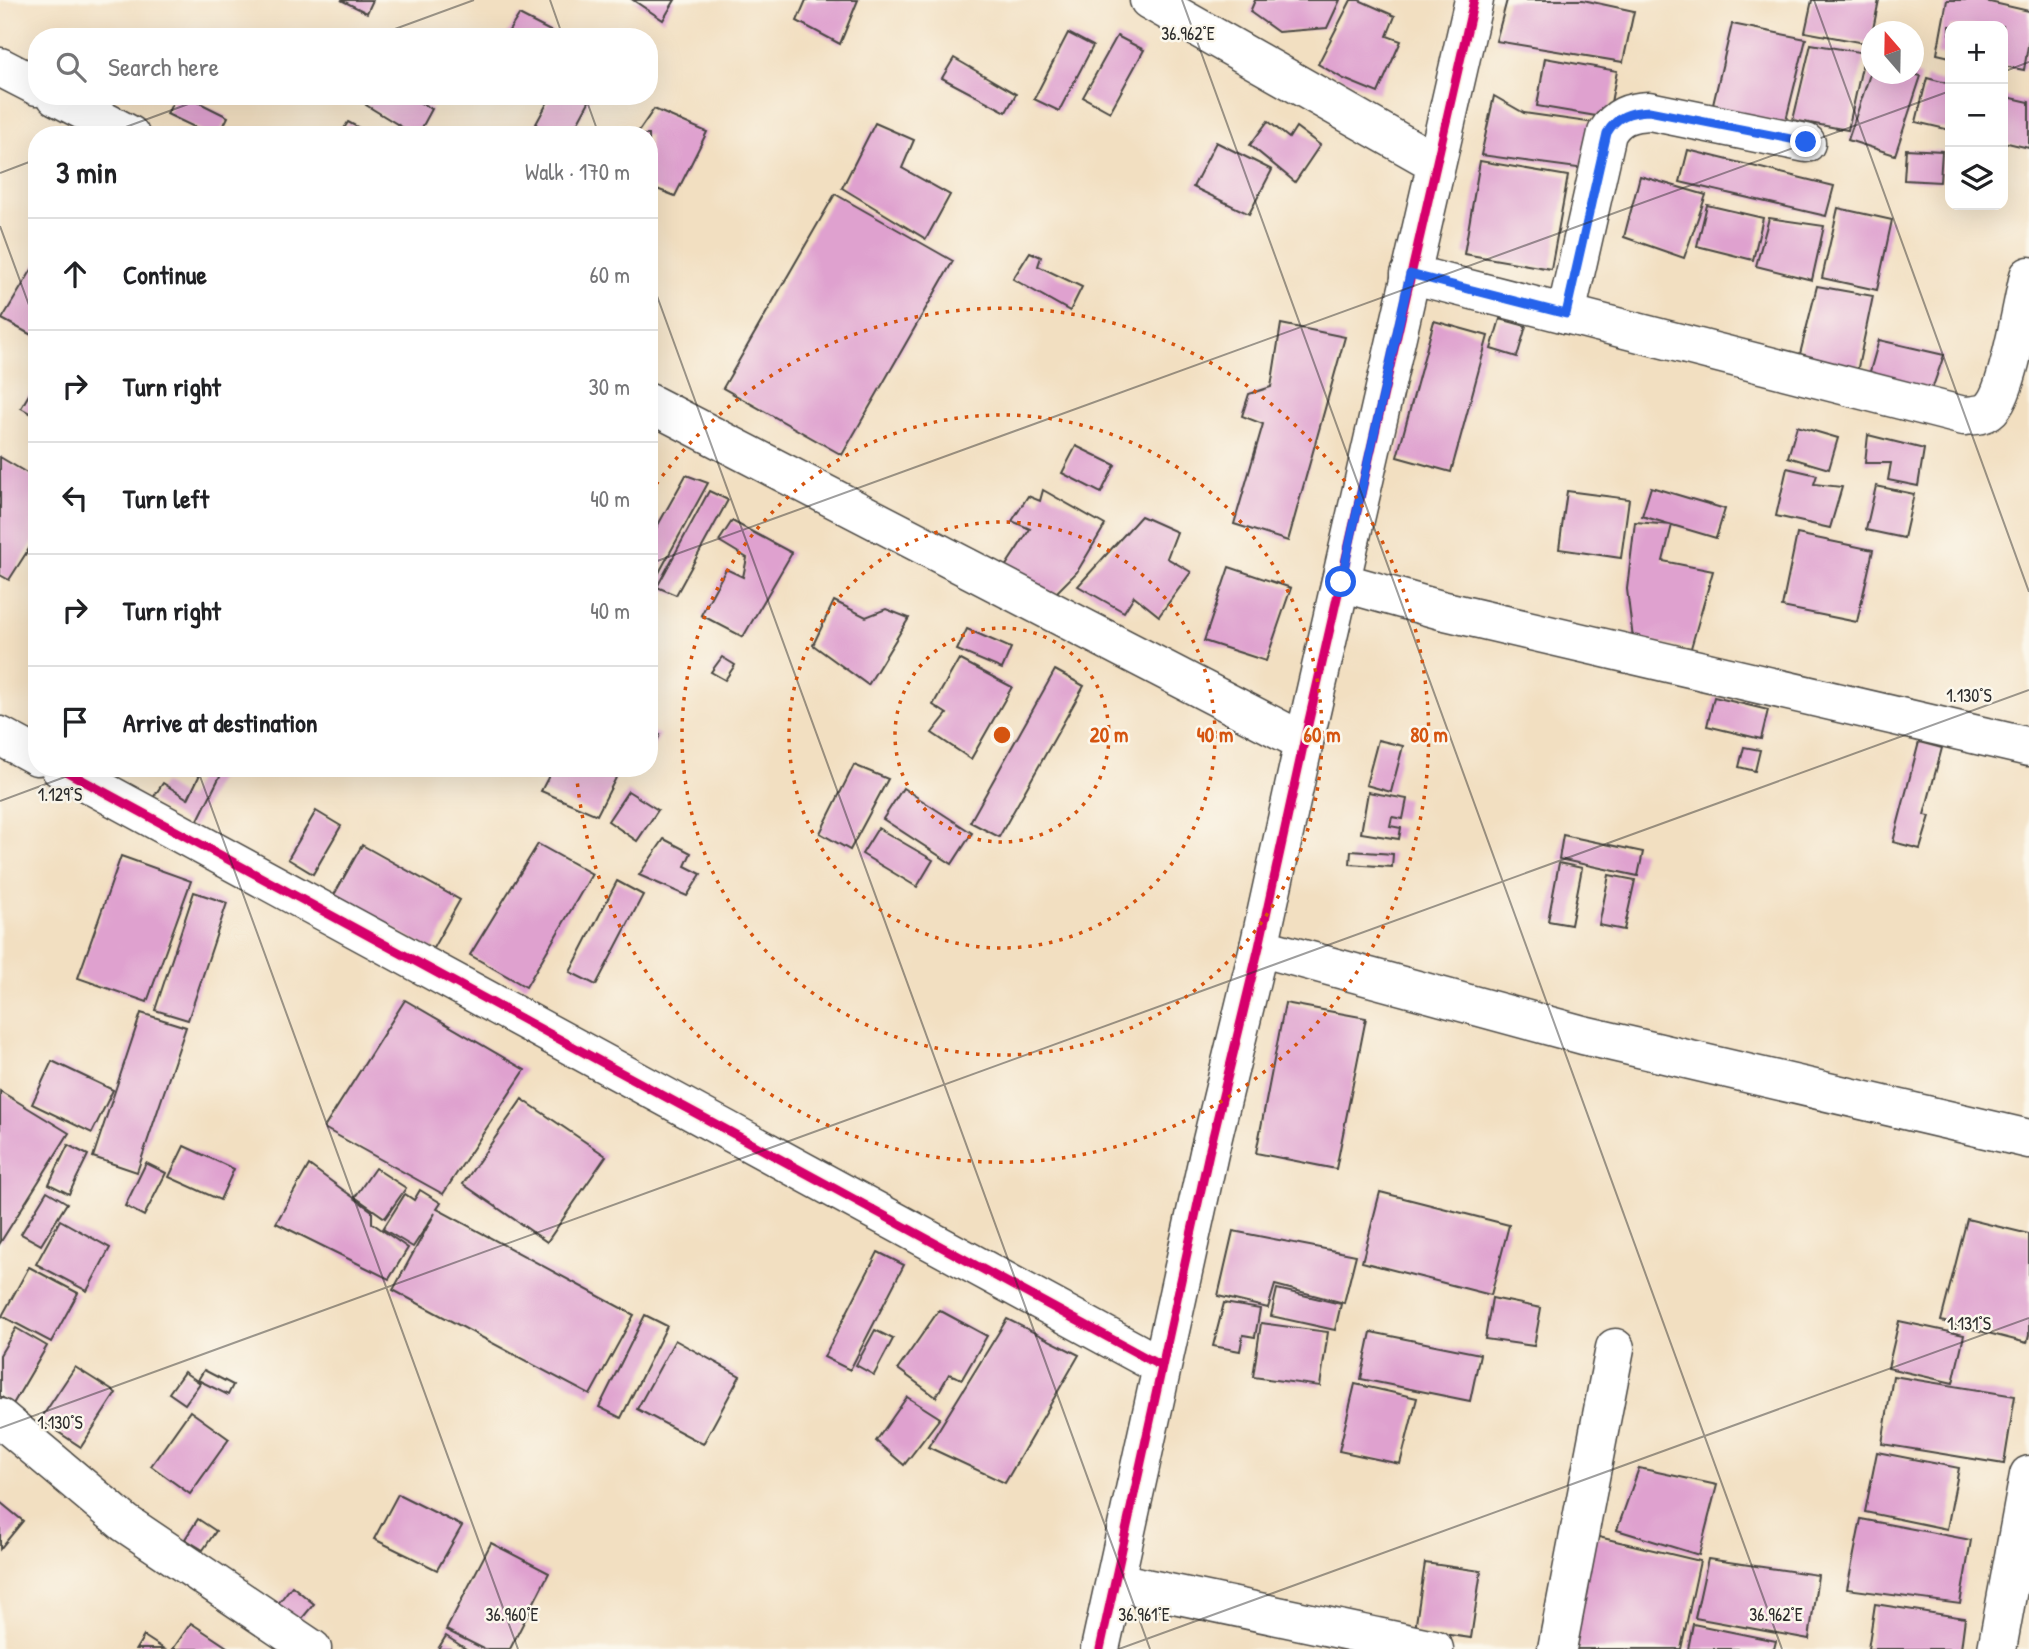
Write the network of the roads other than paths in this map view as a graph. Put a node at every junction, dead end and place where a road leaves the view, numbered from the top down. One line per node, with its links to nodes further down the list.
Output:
1 (1149, 0): 8 (street)
2 (1474, 0): 8 (street)
3 (0, 67): 4 (street)
4 (28, 81)
5 (73, 105): 6 (street)
6 (113, 126)
7 (1806, 142): 11 (street)
8 (1436, 163): 9 (street)
9 (1410, 274): 11 (street); 13 (street)
10 (2029, 276): 11 (street)
11 (1566, 314)
12 (658, 408): 15 (street)
13 (1341, 582): 15 (street); 16 (street)
14 (0, 736): 17 (street)
15 (1304, 742): 19 (street)
16 (2029, 747)
17 (28, 750)
18 (77, 777): 22 (street)
19 (1259, 947): 20 (street); 22 (street)
20 (2029, 1139)
21 (1615, 1348): 29 (street)
22 (1161, 1366): 25 (street)
23 (0, 1418): 26 (street)
24 (2029, 1475): 30 (street)
25 (1116, 1582): 27 (street); 28 (street)
26 (312, 1649)
27 (1100, 1649)
28 (1434, 1649)
29 (1557, 1649)
30 (1997, 1649)

